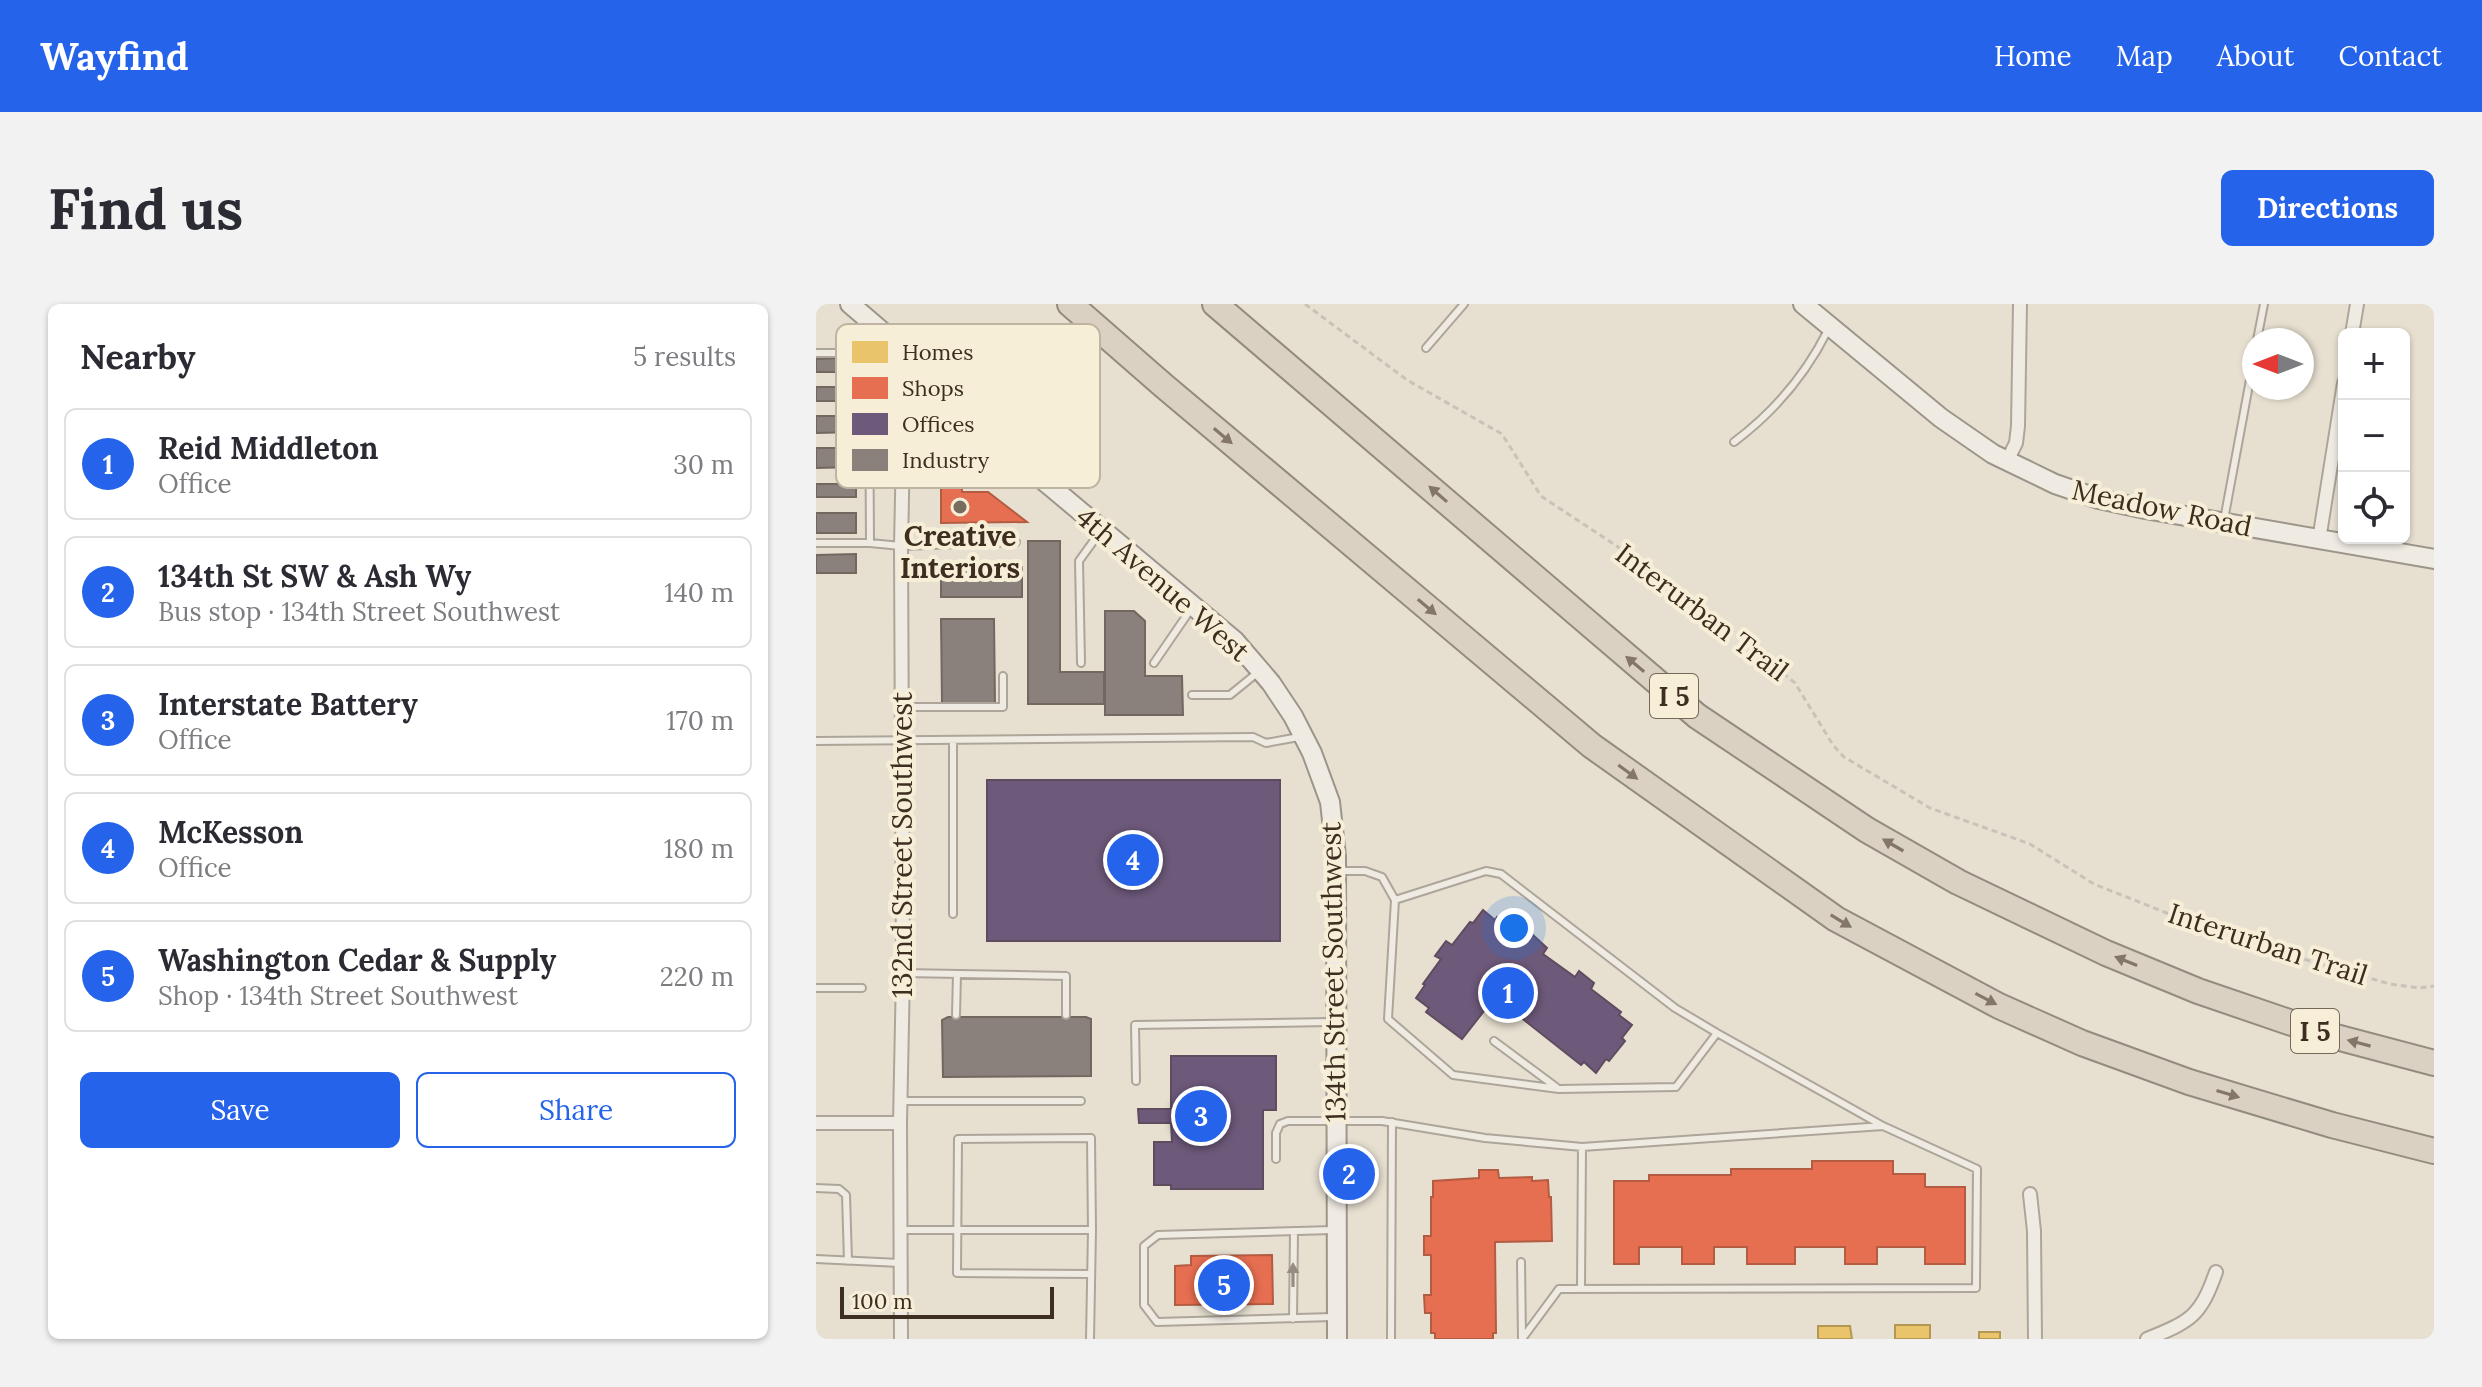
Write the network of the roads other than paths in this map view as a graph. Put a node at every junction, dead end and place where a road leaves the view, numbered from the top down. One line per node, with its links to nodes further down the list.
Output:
1 (850, 304): 10 (street, 4th Avenue West)
2 (1056, 304): 11 (highway)
3 (1070, 304): 12 (highway)
4 (1215, 304): 58 (highway, I 5, one-way to 4)
5 (1464, 304): 18 (lane)
6 (1803, 304): 13 (street, Meadow Road)
7 (2020, 304): 23 (street)
8 (2264, 304): 14 (lane)
9 (2357, 304): 15 (street)
10 (873, 324)
11 (1082, 324)
12 (1093, 324)
13 (1830, 327): 22 (lane); 23 (street, Meadow Road)
14 (2259, 328)
15 (2353, 328)
16 (1100, 330): 19 (highway)
17 (1100, 337): 19 (highway)
18 (1426, 348)
19 (1164, 386): 69 (highway, one-way to 69)
20 (2246, 400): 27 (lane)
21 (2341, 400): 29 (street)
22 (1734, 442)
23 (2007, 461): 27 (street, Meadow Road)
24 (870, 488): 32 (lane)
25 (902, 488): 33 (street, 132nd Street Southwest)
26 (1053, 488): 28 (street, 4th Avenue West)
27 (2223, 523): 29 (street, Meadow Road)
28 (1102, 529): 35 (street, 4th Avenue West); 36 (lane)
29 (2319, 540): 34 (street, Meadow Road)
30 (1016, 542): 33 (lane)
31 (816, 543): 32 (lane)
32 (870, 543): 33 (lane)
33 (901, 546): 41 (street, 132nd Street Southwest)
34 (2434, 559)
35 (1193, 606): 37 (lane); 38 (street, 4th Avenue West)
36 (1081, 663)
37 (1154, 663)
38 (1260, 671): 40 (lane); 45 (street, 4th Avenue West)
39 (1003, 676): 41 (lane)
40 (1192, 695)
41 (901, 707): 44 (street, 132nd Street Southwest)
42 (953, 740): 44 (lane); 45 (lane); 48 (lane)
43 (816, 741): 44 (lane)
44 (901, 741): 49 (street, 132nd Street Southwest)
45 (1308, 745): 46 (street, 134th Street Southwest)
46 (1336, 871): 47 (lane); 55 (street, 134th Street Southwest)
47 (1395, 900): 56 (lane); 60 (lane)
48 (953, 914)
49 (903, 973): 50 (lane); 61 (street, 132nd Street Southwest)
50 (957, 974): 53 (lane); 54 (lane)
51 (816, 988): 52 (lane)
52 (862, 988)
53 (956, 1015)
54 (1066, 1015)
55 (1336, 1022): 59 (lane); 63 (street, 134th Street Southwest)
56 (1717, 1033): 60 (lane); 67 (lane)
57 (1494, 1041): 60 (lane)
58 (2434, 1063)
59 (1136, 1081)
60 (1559, 1089)
61 (901, 1101): 62 (lane); 66 (street, 132nd Street Southwest)
62 (1081, 1101)
63 (1336, 1120): 64 (lane); 70 (lane); 73 (street, 134th Street Southwest)
64 (1392, 1122): 68 (lane); 90 (lane)
65 (816, 1123): 66 (street)
66 (900, 1123): 74 (street, 132nd Street Southwest)
67 (1883, 1126): 68 (lane); 84 (lane)
68 (1582, 1147): 84 (lane)
69 (2434, 1151)
70 (1276, 1159)
71 (816, 1188): 79 (lane)
72 (2030, 1194): 91 (street)
73 (1337, 1229): 77 (lane); 85 (street, 134th Street Southwest)
74 (902, 1230): 75 (lane); 81 (street, 132nd Street Southwest)
75 (958, 1230): 76 (lane); 76 (lane); 83 (lane)
76 (1092, 1230): 83 (lane)
77 (1294, 1231): 86 (lane, one-way to 77); 86 (lane)
78 (816, 1259): 79 (lane)
79 (848, 1261): 81 (lane)
80 (1521, 1262): 84 (lane)
81 (900, 1263): 87 (street, 132nd Street Southwest)
82 (2216, 1272): 92 (street)
83 (1091, 1274): 88 (lane)
84 (1581, 1289)
85 (1337, 1317): 86 (lane); 89 (street, 134th Street Southwest)
86 (1293, 1319)
87 (901, 1339)
88 (1090, 1339)
89 (1337, 1339)
90 (1391, 1339)
91 (2035, 1339)
92 (2147, 1339)

